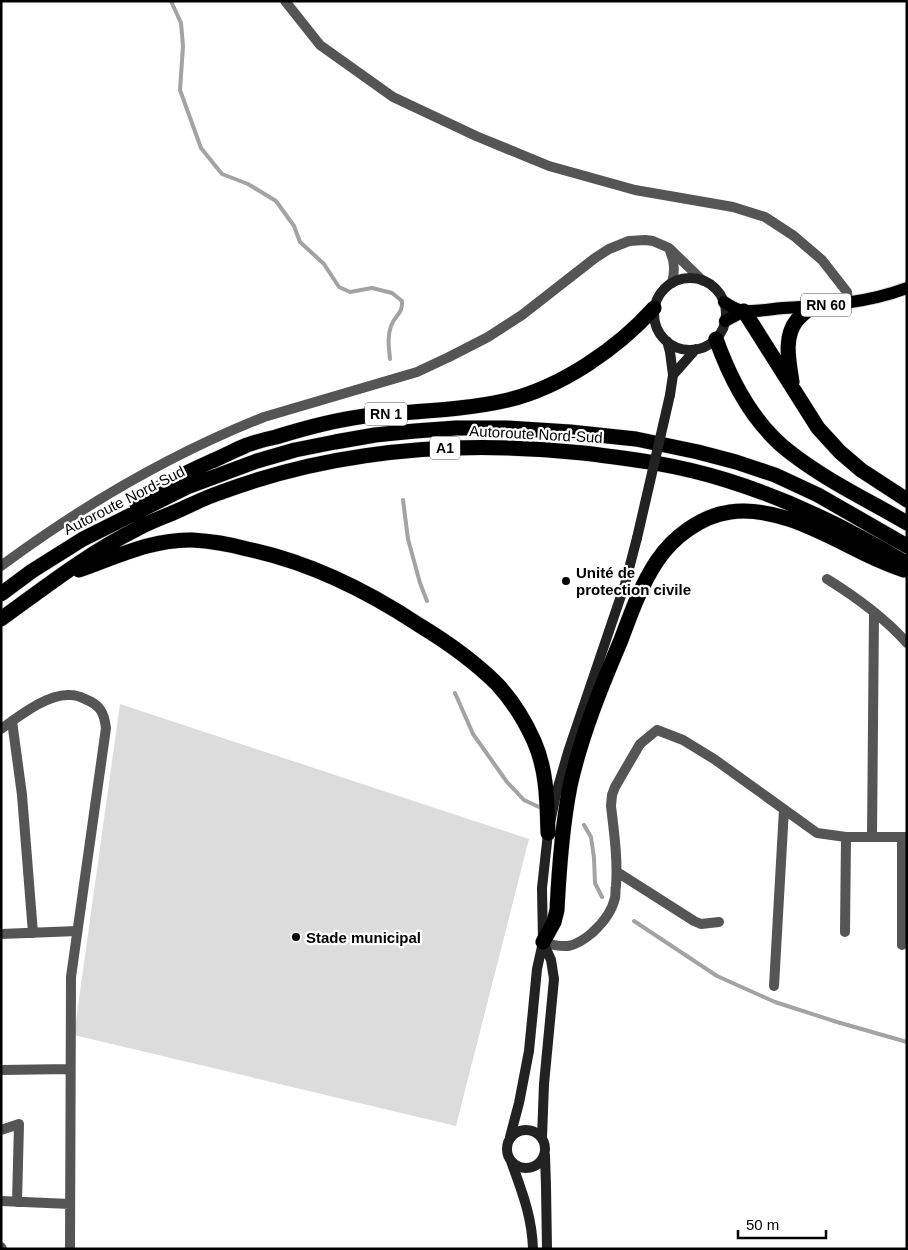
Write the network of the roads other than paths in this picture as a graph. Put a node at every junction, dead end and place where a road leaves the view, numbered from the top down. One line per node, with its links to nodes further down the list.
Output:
1 (284, 1): 7 (street)
2 (669, 248): 3 (street); 4 (street); 22 (street)
3 (703, 280): 4 (main road); 6 (main road)
4 (672, 283): 9 (main road)
5 (907, 288): 7 (main road, RN 60)
6 (724, 302): 10 (main road, RN 60); 11 (main road)
7 (848, 303): 8 (main road, RN 60)
8 (812, 306): 10 (main road, RN 60); 16 (highway)
9 (654, 308): 13 (main road); 18 (highway, RN 1)
10 (744, 311): 11 (main road, RN 60); 16 (highway)
11 (725, 321): 12 (main road)
12 (716, 339): 14 (main road); 19 (highway)
13 (667, 341): 14 (main road); 15 (main road)
14 (696, 349): 15 (main road)
15 (673, 375): 33 (main road, bridge)
16 (793, 388): 17 (highway)
17 (907, 500)
18 (115, 523): 20 (highway, Autoroute Nord-Sud / A1); 26 (highway, Autoroute Nord-Sud / A1)
19 (907, 523)
20 (907, 546)
21 (907, 564): 24 (highway, Autoroute Nord-Sud / A1)
22 (1, 566)
23 (907, 571): 43 (highway)
24 (56, 579): 28 (highway, Autoroute Nord-Sud / A1); 33 (highway)
25 (827, 579): 27 (street)
26 (1, 594)
27 (874, 612): 29 (street); 35 (street)
28 (1, 619)
29 (907, 643)
30 (12, 721): 31 (street); 39 (street); 41 (street)
31 (1, 729)
32 (784, 809): 34 (street); 37 (street); 45 (street)
33 (548, 834): 43 (main road)
34 (846, 837): 35 (street); 40 (street)
35 (872, 837): 36 (street)
36 (904, 837): 44 (street)
37 (617, 872): 38 (street); 43 (street)
38 (719, 922)
39 (77, 931): 41 (street); 46 (street)
40 (845, 932)
41 (33, 933): 42 (street)
42 (1, 934)
43 (543, 942): 49 (main road); 50 (main road)
44 (902, 945)
45 (774, 986)
46 (70, 1069): 47 (street); 55 (street)
47 (1, 1070)
48 (1, 1130): 54 (street)
49 (510, 1137): 50 (main road); 52 (main road)
50 (542, 1137): 51 (main road)
51 (545, 1155): 52 (main road); 58 (main road)
52 (511, 1160): 57 (main road)
53 (1, 1201): 54 (street)
54 (17, 1202): 55 (street)
55 (70, 1204): 56 (street)
56 (70, 1249)
57 (533, 1249)
58 (546, 1249)

